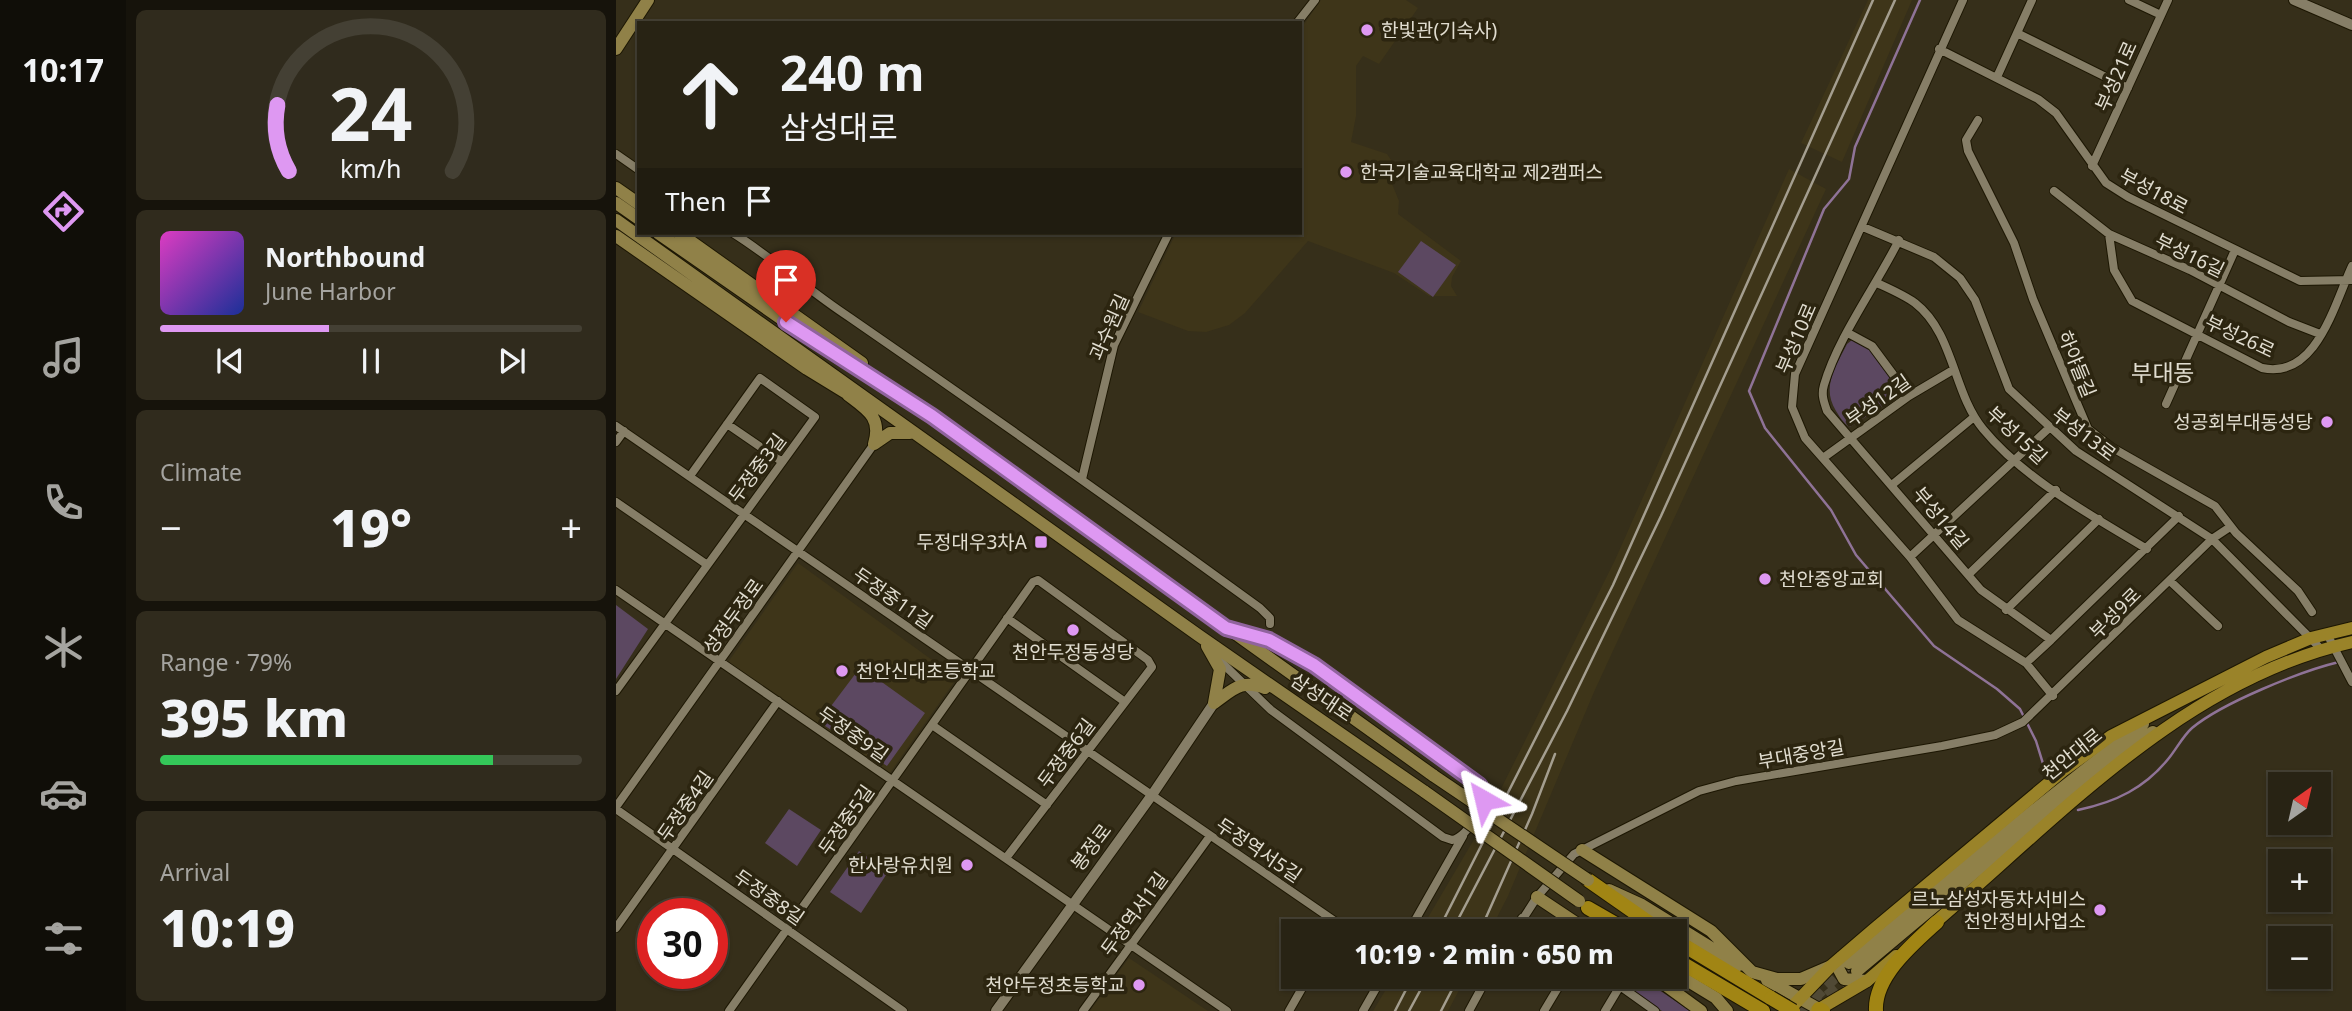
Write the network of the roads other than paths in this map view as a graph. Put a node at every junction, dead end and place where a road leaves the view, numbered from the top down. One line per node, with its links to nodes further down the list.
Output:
1 (648, 0): 12 (main road)
2 (1315, 0): 9 (street)
3 (1963, 0): 13 (street, 부성10로)
4 (2032, 0): 11 (street)
5 (2129, 0): 8 (street)
6 (2168, 0): 8 (street, 부성21로)
7 (2294, 0): 10 (street)
8 (2161, 15): 15 (street, 부성21로)
9 (1299, 21)
10 (2352, 24)
11 (2017, 33): 14 (street); 15 (street)
12 (616, 49)
13 (1939, 49): 14 (street, 부성18로); 26 (street, 부성10로)
14 (1997, 77): 18 (street, 부성18로)
15 (2128, 88): 18 (street, 부성21로)
16 (1978, 120): 66 (street, 하야들길)
17 (616, 154): 19 (street)
18 (2092, 166): 34 (street, 부성18로)
19 (637, 169)
20 (616, 188): 23 (main road)
21 (2054, 191): 27 (street, 부성16길)
22 (616, 203): 24 (main road)
23 (637, 203)
24 (637, 218)
25 (616, 220): 51 (main road, 삼성대로)
26 (1863, 227): 33 (street, 부성13로); 55 (street, 부성10로)
27 (2109, 234): 38 (street, 부성16길); 40 (street, 부성26로)
28 (661, 235): 46 (main road, 삼성대로)
29 (682, 235): 46 (main road)
30 (736, 235): 59 (street)
31 (1168, 235): 59 (street, 과수원길)
32 (616, 236): 43 (main road)
33 (1899, 240): 37 (street, 부성14길); 50 (street, 부성13로)
34 (2235, 250): 36 (street, 부성18로); 38 (street)
35 (2352, 266): 36 (street, 부성26로)
36 (2349, 281): 41 (street, 부성26로)
37 (1877, 283): 39 (street, 부성14길); 42 (street, 부성15길)
38 (2218, 285): 40 (street); 41 (street, 부성16길)
39 (1848, 333): 44 (street); 52 (street, 부성14길)
40 (2198, 334): 41 (street, 부성26로); 45 (street)
41 (2320, 334)
42 (1953, 369): 44 (street, 부성12길); 47 (street, 부성15길)
43 (843, 391): 51 (main road); 54 (main road)
44 (1909, 396): 52 (street, 부성12길)
45 (2166, 404)
46 (932, 416): 82 (main road, 삼성대로)
47 (1974, 417): 56 (street, 부성15길); 60 (street)
48 (727, 424): 57 (street); 57 (street, 두정중3길); 58 (street, 두정중3길)
49 (620, 428): 53 (street); 58 (street, 두정중11길)
50 (2048, 429): 56 (street); 64 (street, 부성13로)
51 (914, 435): 54 (main road); 85 (main road, 삼성대로)
52 (1852, 437): 55 (street, 부성12길); 60 (street, 부성14길)
53 (616, 442)
54 (874, 444): 70 (street, 성정두정로)
55 (1823, 458): 71 (street, 부성10로)
56 (2013, 458): 61 (street, 부성15길); 67 (street)
57 (781, 461): 63 (street, 두정중3길)
58 (690, 477): 63 (street, 두정중11길)
59 (1082, 479): 80 (street)
60 (1893, 484): 67 (street, 부성14길)
61 (2056, 490): 65 (street, 부성15길); 73 (street)
62 (616, 502): 72 (street)
63 (742, 513): 70 (street, 두정중11길); 72 (street, 두정중3길)
64 (2179, 516): 68 (street, 부성13로); 69 (street)
65 (2099, 519): 69 (street, 부성15길); 76 (street)
66 (2230, 527): 68 (street, 부성9로); 77 (street, 하야들길)
67 (1932, 534): 71 (street); 73 (street, 부성14길)
68 (2212, 539): 74 (street, 부성9로); 86 (street, 부성13로)
69 (2147, 549): 87 (street)
70 (799, 552): 91 (street, 성정두정로); 94 (street, 두정중11길)
71 (1910, 557): 92 (street, 부성10로)
72 (706, 564): 79 (street, 두정중3길)
73 (1969, 574): 76 (street, 부성14길)
74 (2170, 581): 81 (street); 99 (street, 부성9로)
75 (616, 590): 79 (street, 두정중9길)
76 (2006, 610): 87 (street, 부성14길)
77 (2312, 612)
78 (1007, 618): 93 (street, 두정중5길); 94 (street, 두정중5길); 101 (street)
79 (664, 623): 91 (street, 두정중9길); 97 (street, 두정중3길)
80 (1270, 624)
81 (2218, 626)
82 (1226, 628): 111 (street); 118 (main road, 삼성대로, bridge)
83 (2352, 628): 84 (main road)
84 (2328, 634): 86 (main road); 89 (street)
85 (1198, 635): 90 (main road); 98 (main road, 삼성대로)
86 (2311, 638): 89 (street, 부성13로); 135 (main road)
87 (2051, 640): 92 (street)
88 (2352, 642): 89 (main road, 천안대로)
89 (2332, 650): 96 (street); 104 (main road, 천안대로)
90 (1216, 657): 95 (street); 102 (main road)
91 (719, 661): 100 (street, 두정중9길); 110 (street, 성정두정로)
92 (2026, 663): 99 (street, 부성10로)
93 (1152, 667): 101 (street, 두정중6길)
94 (971, 671): 105 (street, 두정중5길); 106 (street, 두정중11길)
95 (1245, 682): 98 (main road); 102 (main road); 113 (street)
96 (2352, 682)
97 (616, 691)
98 (1282, 694): 121 (main road, 삼성대로, bridge)
99 (2053, 696): 103 (street, 부성9로)
100 (778, 701): 107 (street, 두정중9길); 114 (street, 두정중4길)
101 (1125, 702): 106 (street, 두정중6길)
102 (1214, 704): 108 (street, 봉정로)
103 (2040, 708): 115 (street, 부대중앙길)
104 (2178, 718): 129 (main road); 135 (main road, 천안대로)
105 (932, 725): 107 (street, 두정중5길); 109 (street)
106 (1087, 751): 108 (street, 두정중11길); 109 (street, 두정중6길)
107 (893, 781): 116 (street, 두정중9길); 131 (street, 두정중5길)
108 (1152, 795): 112 (street, 두정역서5길); 120 (street, 봉정로)
109 (1047, 805): 116 (street, 두정중6길)
110 (616, 808): 114 (street, 두정중8길)
111 (1464, 834): 113 (street); 117 (street)
112 (1210, 836): 123 (street, 두정역서5길); 132 (street, 두정역서1길)
113 (1443, 837): 117 (street)
114 (674, 850): 130 (street, 두정중4길); 131 (street, 두정중8길)
115 (1578, 852): 119 (street); 136 (main road)
116 (1006, 858): 120 (street, 두정중9길)
117 (1451, 858): 124 (street)
118 (1588, 880): 128 (highway); 136 (main road, 삼성대로)
119 (1537, 897): 122 (street); 125 (main road)
120 (1072, 904): 132 (street, 두정중9길); 152 (street, 봉정로)
121 (1584, 905): 126 (main road, 삼성대로); 127 (highway)
122 (1522, 918)
123 (1325, 919)
124 (1416, 919)
125 (1570, 919)
126 (1600, 919)
127 (1608, 919)
128 (1644, 919)
129 (1937, 922): 138 (main road); 164 (highway)
130 (616, 928)
131 (787, 929): 150 (street, 두정중5길); 151 (street, 두정중8길)
132 (1131, 945): 153 (street, 두정역서1길); 154 (street, 두정중9길)
133 (1687, 949): 147 (highway)
134 (1687, 964): 147 (highway)
135 (1845, 964): 136 (main road, 천안대로); 138 (main road); 148 (main road)
136 (1752, 972): 148 (main road)
137 (1687, 981): 146 (main road)
138 (1867, 981): 149 (main road)
139 (1302, 989): 155 (street)
140 (1376, 989): 156 (street)
141 (1481, 989): 157 (street)
142 (1557, 989): 158 (street)
143 (1618, 989): 159 (street)
144 (1624, 989): 160 (street)
145 (1671, 989): 161 (main road)
146 (1716, 999): 162 (main road); 163 (main road)
147 (1765, 1006): 148 (highway, bridge)
148 (1794, 1007): 149 (main road)
149 (1819, 1010)
150 (729, 1011)
151 (903, 1011)
152 (996, 1011)
153 (1083, 1011)
154 (1227, 1011)
155 (1289, 1011)
156 (1363, 1011)
157 (1469, 1011)
158 (1544, 1011)
159 (1605, 1011)
160 (1655, 1011)
161 (1701, 1011)
162 (1727, 1011)
163 (1737, 1011)
164 (1876, 1011)

